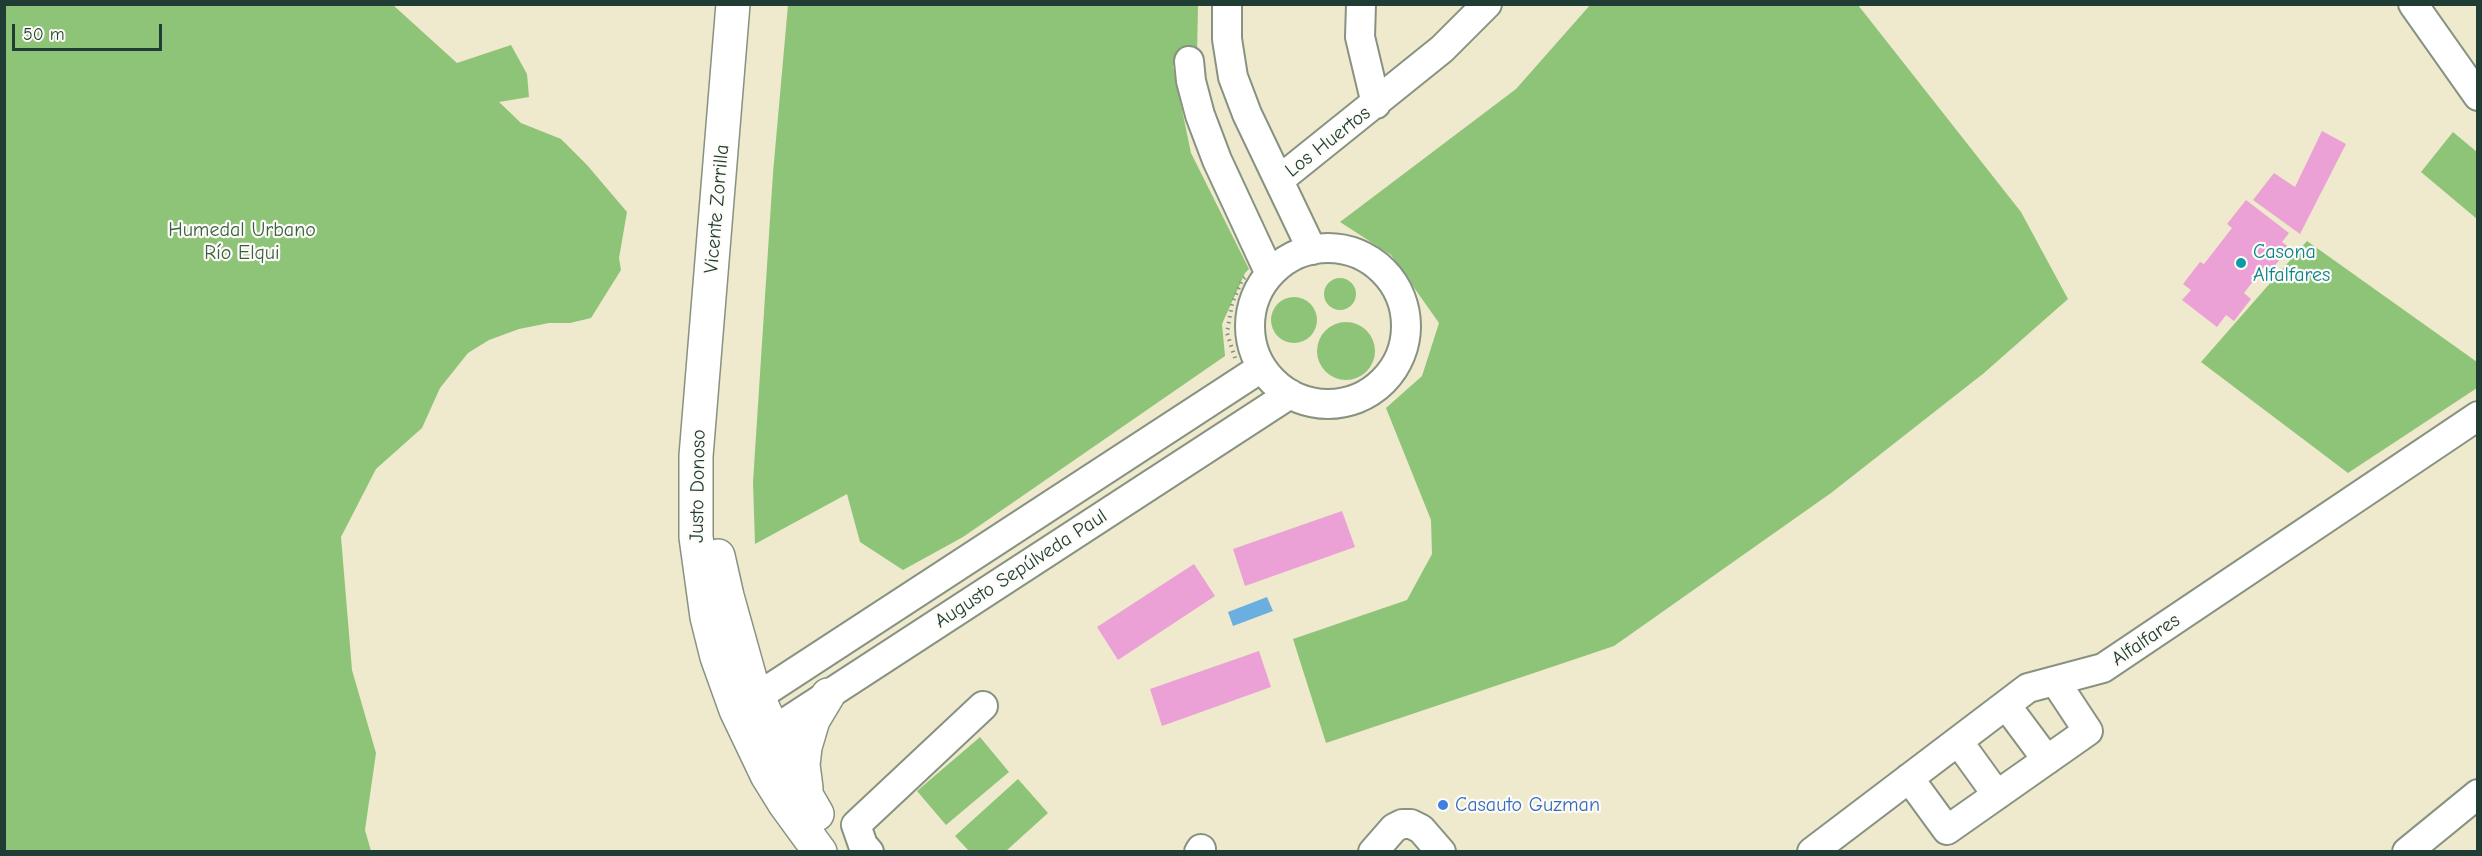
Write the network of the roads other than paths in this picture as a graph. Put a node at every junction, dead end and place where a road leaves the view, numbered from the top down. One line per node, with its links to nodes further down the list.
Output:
1 (733, 4): 14 (main road, Vicente Zorrilla)
2 (1227, 4): 6 (street)
3 (1361, 4): 8 (street, Los Huertos)
4 (1487, 4): 8 (street, Los Huertos)
5 (2413, 4): 7 (street)
6 (1233, 77): 9 (street); 11 (street)
7 (2478, 96)
8 (1376, 104): 9 (street, Los Huertos)
9 (1279, 180): 10 (street)
10 (1312, 250): 11 (street); 13 (street)
11 (1259, 274): 12 (street)
12 (1249, 366): 13 (street); 16 (street, Augusto Sepúlveda Paul)
13 (1290, 394): 17 (street, Augusto Sepúlveda Paul)
14 (700, 414): 20 (main road, Justo Donoso)
15 (2478, 416): 18 (street, Alfalfares)
16 (905, 600): 17 (street); 20 (street, Augusto Sepúlveda Paul)
17 (926, 631): 19 (street, Augusto Sepúlveda Paul)
18 (2055, 681): 21 (street, Alfalfares); 25 (street)
19 (828, 695): 23 (street, Augusto Sepúlveda Paul); 29 (main road)
20 (747, 703): 23 (main road, Justo Donoso)
21 (2006, 705): 24 (street, Alfalfares); 25 (street)
22 (983, 706): 32 (street)
23 (762, 738): 29 (main road, Justo Donoso); 30 (main road, Justo Donoso)
24 (1958, 741): 26 (street, Alfalfares); 28 (street)
25 (2047, 760): 28 (street)
26 (1909, 778): 28 (street); 35 (street, Alfalfares)
27 (2478, 794): 36 (street)
28 (1997, 795)
29 (809, 802): 31 (main road, Justo Donoso)
30 (820, 852)
31 (842, 852)
32 (868, 852)
33 (1373, 852): 34 (street)
34 (1441, 852)
35 (1812, 852)
36 (2407, 852)

